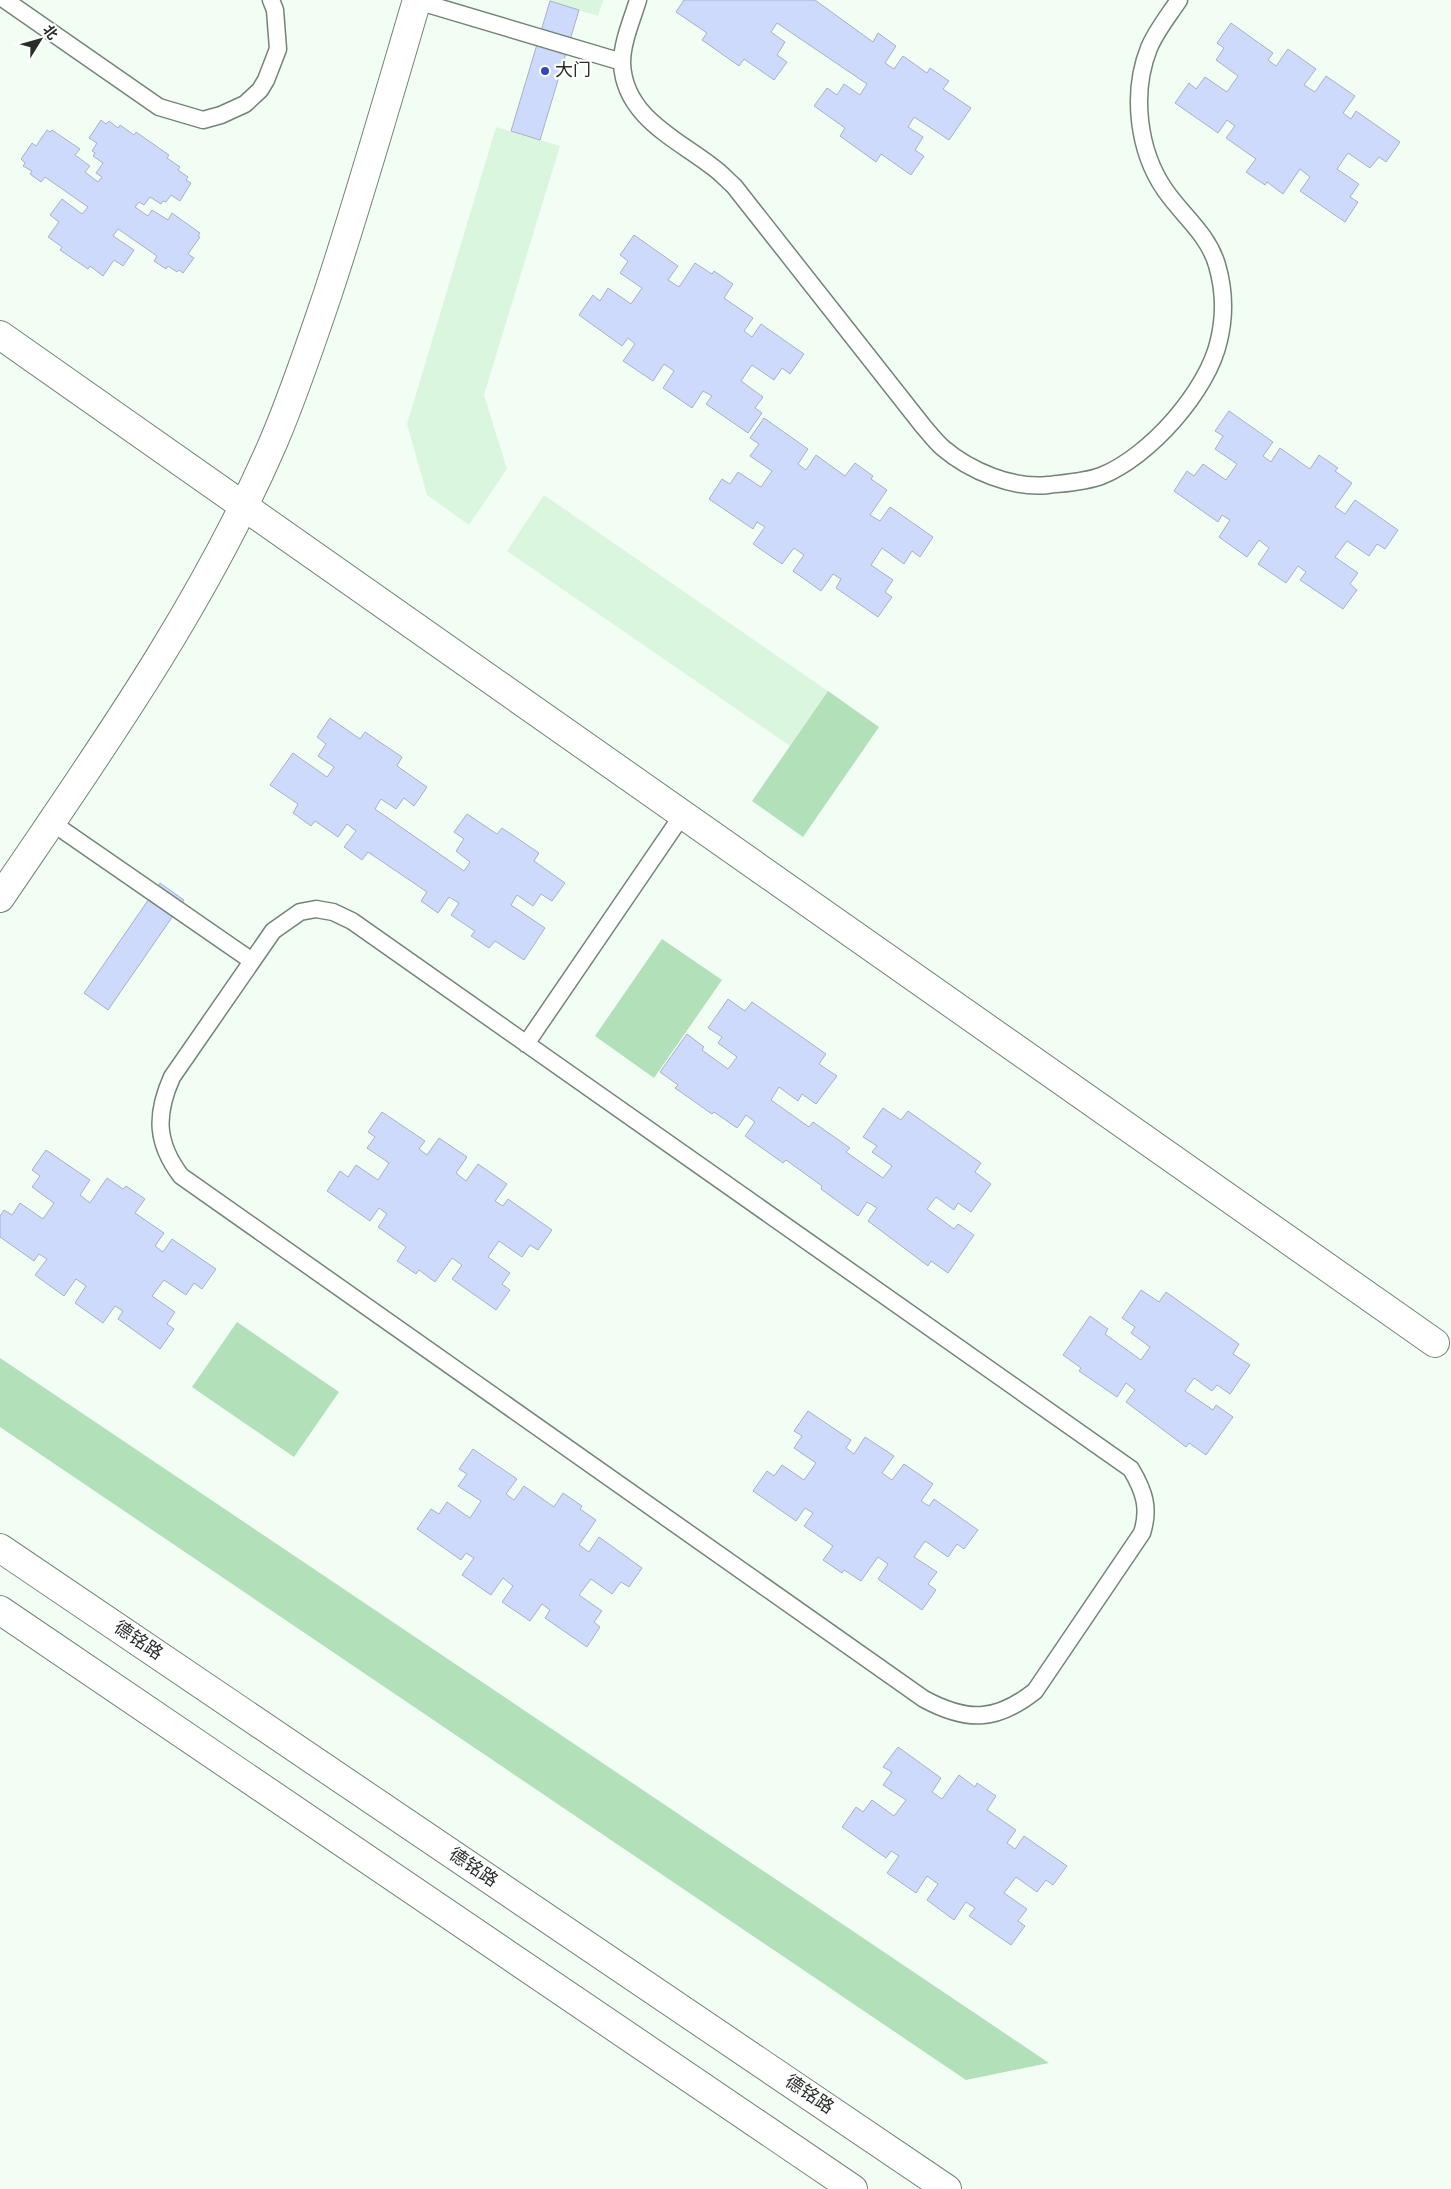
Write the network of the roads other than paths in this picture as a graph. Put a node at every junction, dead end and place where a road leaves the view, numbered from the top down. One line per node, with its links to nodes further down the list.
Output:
1 (5, 0): 2 (lane); 6 (lane)
2 (271, 0)
3 (417, 0): 7 (lane); 9 (street)
4 (638, 0): 7 (lane)
5 (1179, 0): 7 (lane)
6 (0, 6)
7 (622, 62)
8 (0, 335): 9 (street)
9 (243, 505): 10 (street); 11 (street)
10 (683, 814): 14 (lane); 15 (street)
11 (52, 822): 12 (street); 13 (lane)
12 (0, 898)
13 (252, 961): 14 (lane); 14 (lane)
14 (526, 1044)
15 (1435, 1342)
16 (0, 1548): 19 (street, 德铭路)
17 (0, 1610): 18 (street)
18 (853, 2189)
19 (947, 2189)

